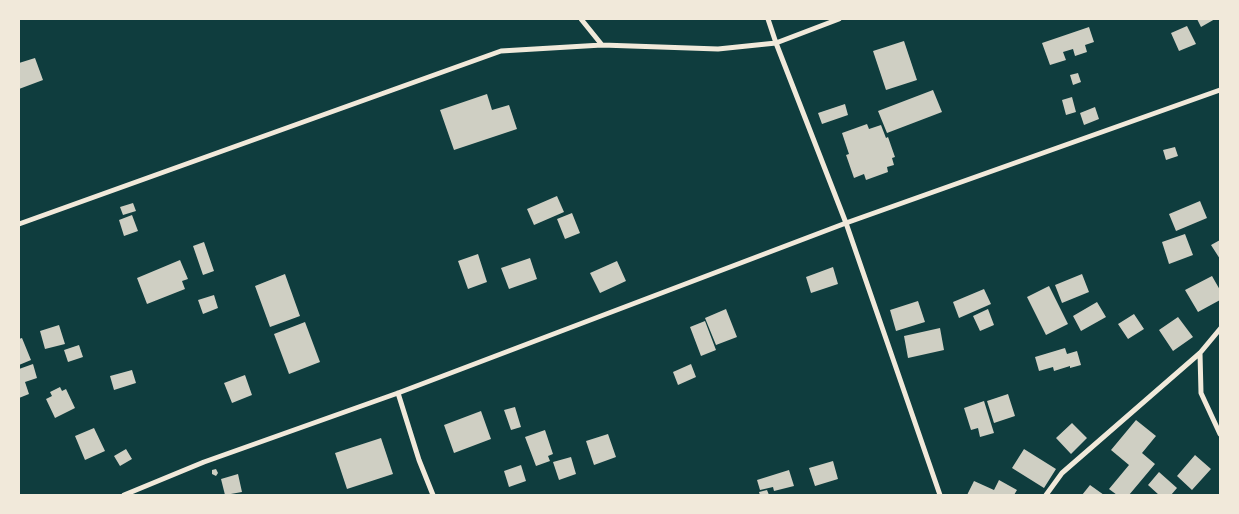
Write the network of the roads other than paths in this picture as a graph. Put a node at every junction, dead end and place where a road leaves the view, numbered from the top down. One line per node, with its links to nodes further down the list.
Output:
1 (580, 19): 5 (street)
2 (768, 19): 4 (street)
3 (839, 19): 4 (street)
4 (776, 43): 5 (street); 7 (street)
5 (602, 45): 8 (street)
6 (1220, 90): 7 (street)
7 (846, 222): 11 (street); 15 (street)
8 (19, 224)
9 (1220, 329): 10 (street)
10 (1200, 353): 12 (street); 16 (street)
11 (398, 393): 13 (street); 14 (street)
12 (1220, 434)
13 (124, 495)
14 (433, 495)
15 (940, 495)
16 (1046, 495)

